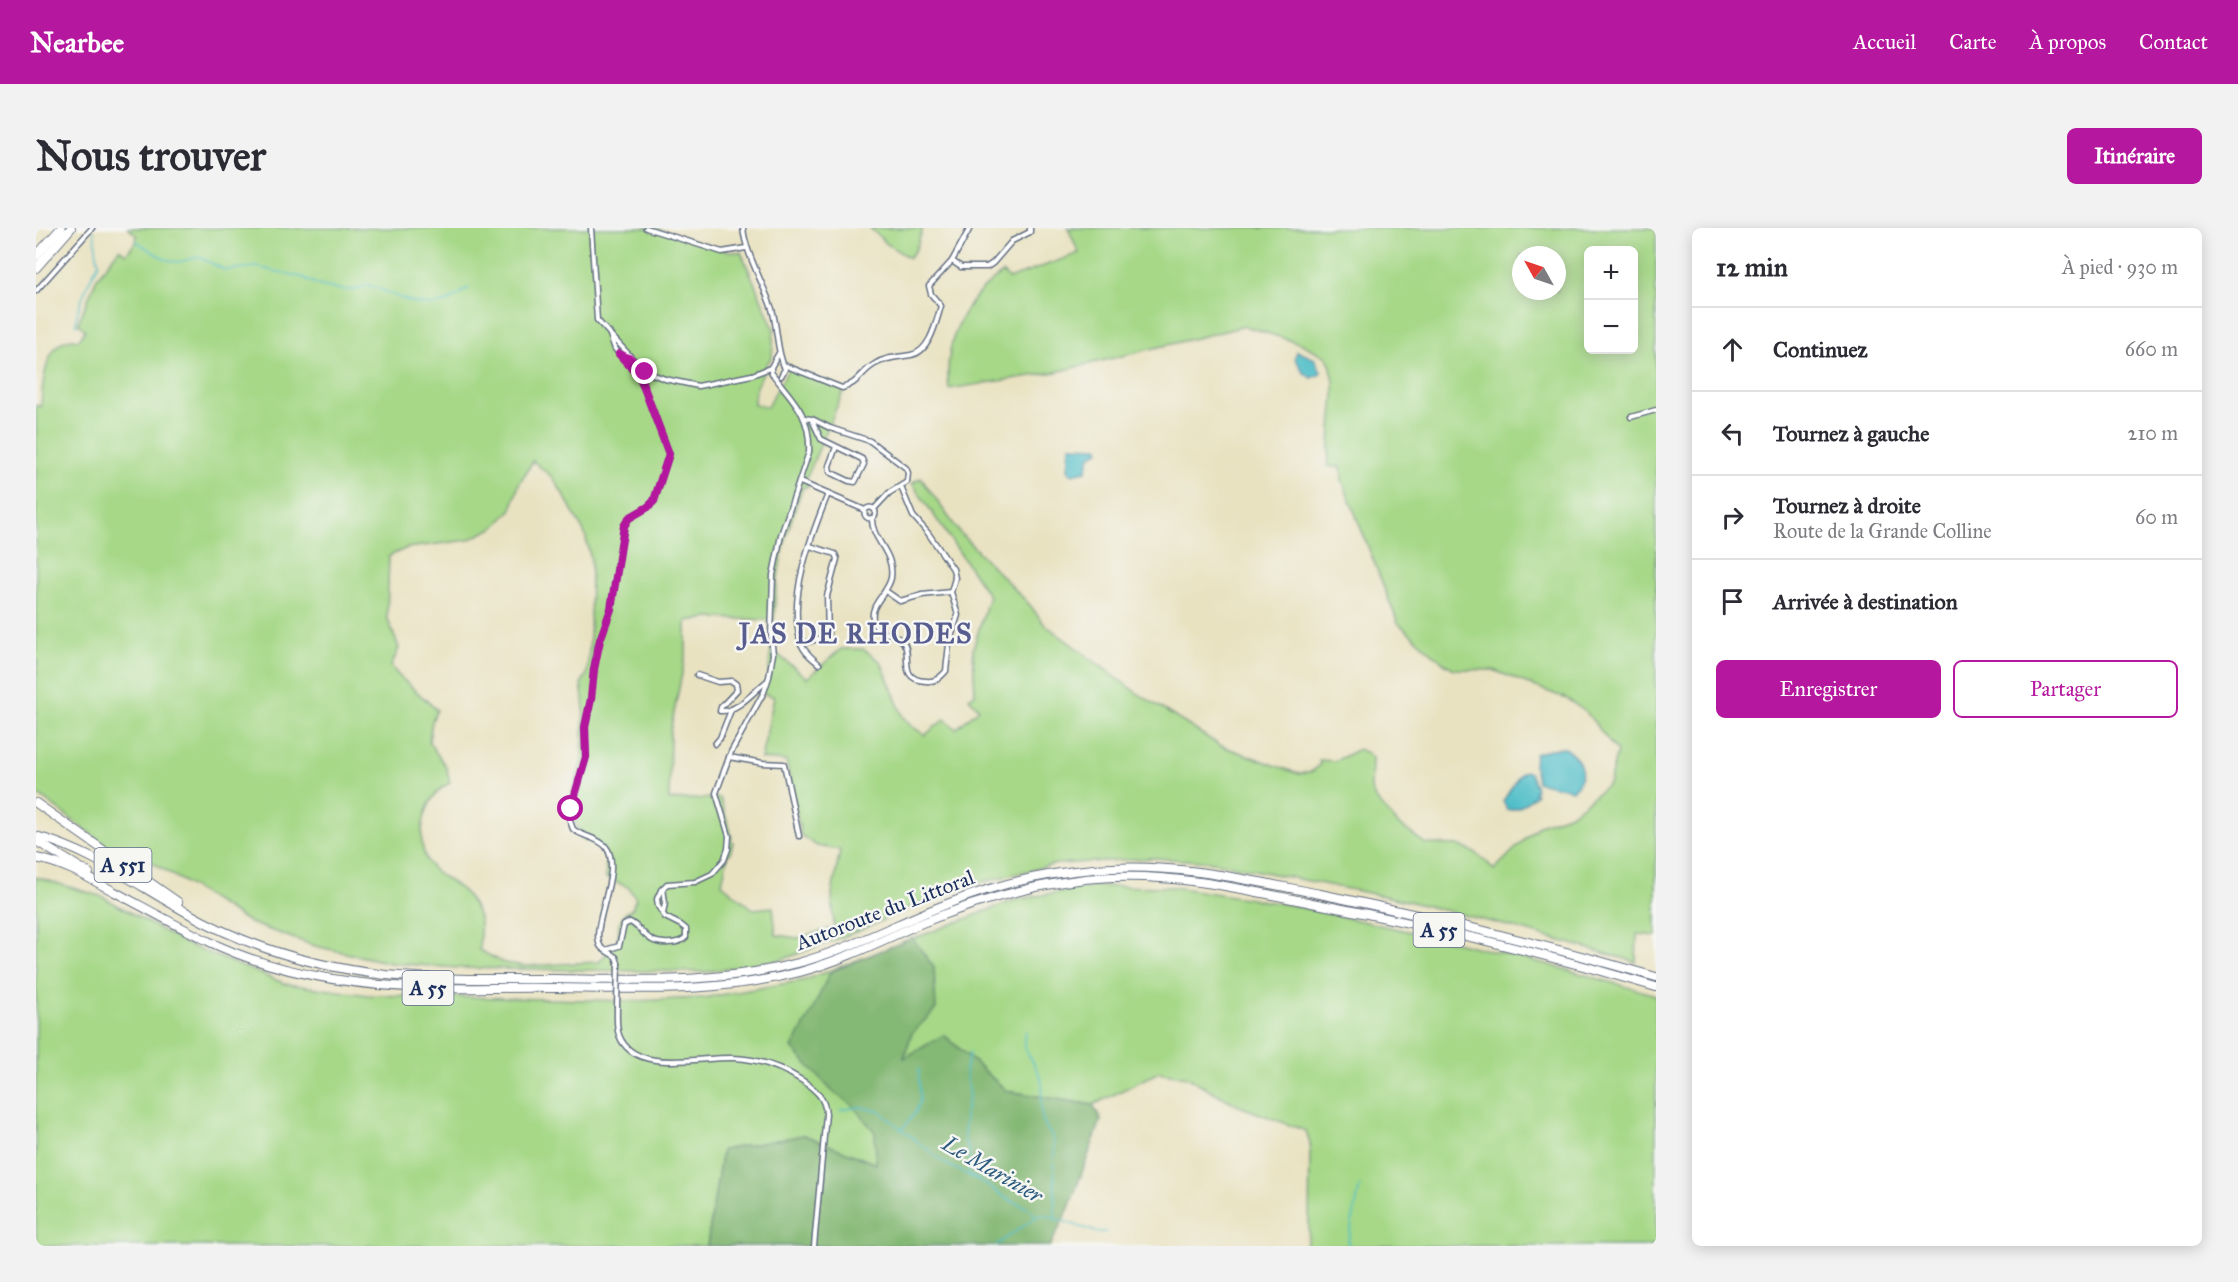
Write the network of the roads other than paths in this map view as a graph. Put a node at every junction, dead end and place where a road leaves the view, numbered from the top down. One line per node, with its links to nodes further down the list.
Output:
1 (56, 228): 10 (highway)
2 (61, 228): 12 (highway)
3 (71, 228): 14 (highway)
4 (92, 228): 15 (street)
5 (591, 228): 16 (street)
6 (646, 228): 11 (street)
7 (743, 228): 11 (street)
8 (970, 228): 13 (street)
9 (1030, 228): 13 (street)
10 (36, 248)
11 (746, 248): 19 (street)
12 (36, 256)
13 (952, 261): 24 (street)
14 (36, 268)
15 (36, 291)
16 (609, 333): 17 (street); 18 (street)
17 (620, 344): 18 (street); 21 (street)
18 (615, 348): 20 (street)
19 (779, 353): 22 (street); 23 (street)
20 (619, 354): 21 (street); 59 (street)
21 (631, 359): 23 (street)
22 (783, 364): 23 (street); 24 (street); 25 (street)
23 (772, 367): 27 (street)
24 (791, 367): 25 (street)
25 (785, 370): 26 (street)
26 (781, 376): 27 (street); 28 (street)
27 (775, 377): 28 (street)
28 (782, 384): 31 (street)
29 (1656, 410): 30 (street)
30 (1631, 417)
31 (804, 418): 32 (street); 34 (street)
32 (812, 419): 33 (street); 35 (street)
33 (836, 447): 33 (street)
34 (800, 482): 36 (street); 46 (street)
35 (901, 487): 37 (street); 42 (street)
36 (828, 494): 38 (street); 40 (street)
37 (874, 509): 38 (street); 39 (street)
38 (865, 510): 39 (street)
39 (872, 518): 41 (street)
40 (810, 546): 43 (street); 43 (street)
41 (886, 592): 42 (street); 42 (street)
42 (951, 592)
43 (801, 644): 44 (street)
44 (819, 664)
45 (697, 675): 47 (street)
46 (768, 681): 47 (street); 49 (street)
47 (731, 710): 48 (street)
48 (715, 744)
49 (729, 757): 52 (street); 55 (street)
50 (36, 803): 57 (highway, A 551)
51 (36, 836): 57 (highway, Autoroute du Littoral / A 55)
52 (799, 836)
53 (36, 841): 58 (highway, A 551)
54 (36, 858): 58 (highway, Autoroute du Littoral / A 55)
55 (663, 888): 56 (street); 56 (street)
56 (663, 915): 59 (street)
57 (212, 924): 60 (highway, Autoroute du Littoral / A 55)
58 (227, 948): 61 (highway, Autoroute du Littoral / A 55)
59 (605, 950): 62 (street, bridge)
60 (1656, 977)
61 (1656, 987)
62 (814, 1246)

